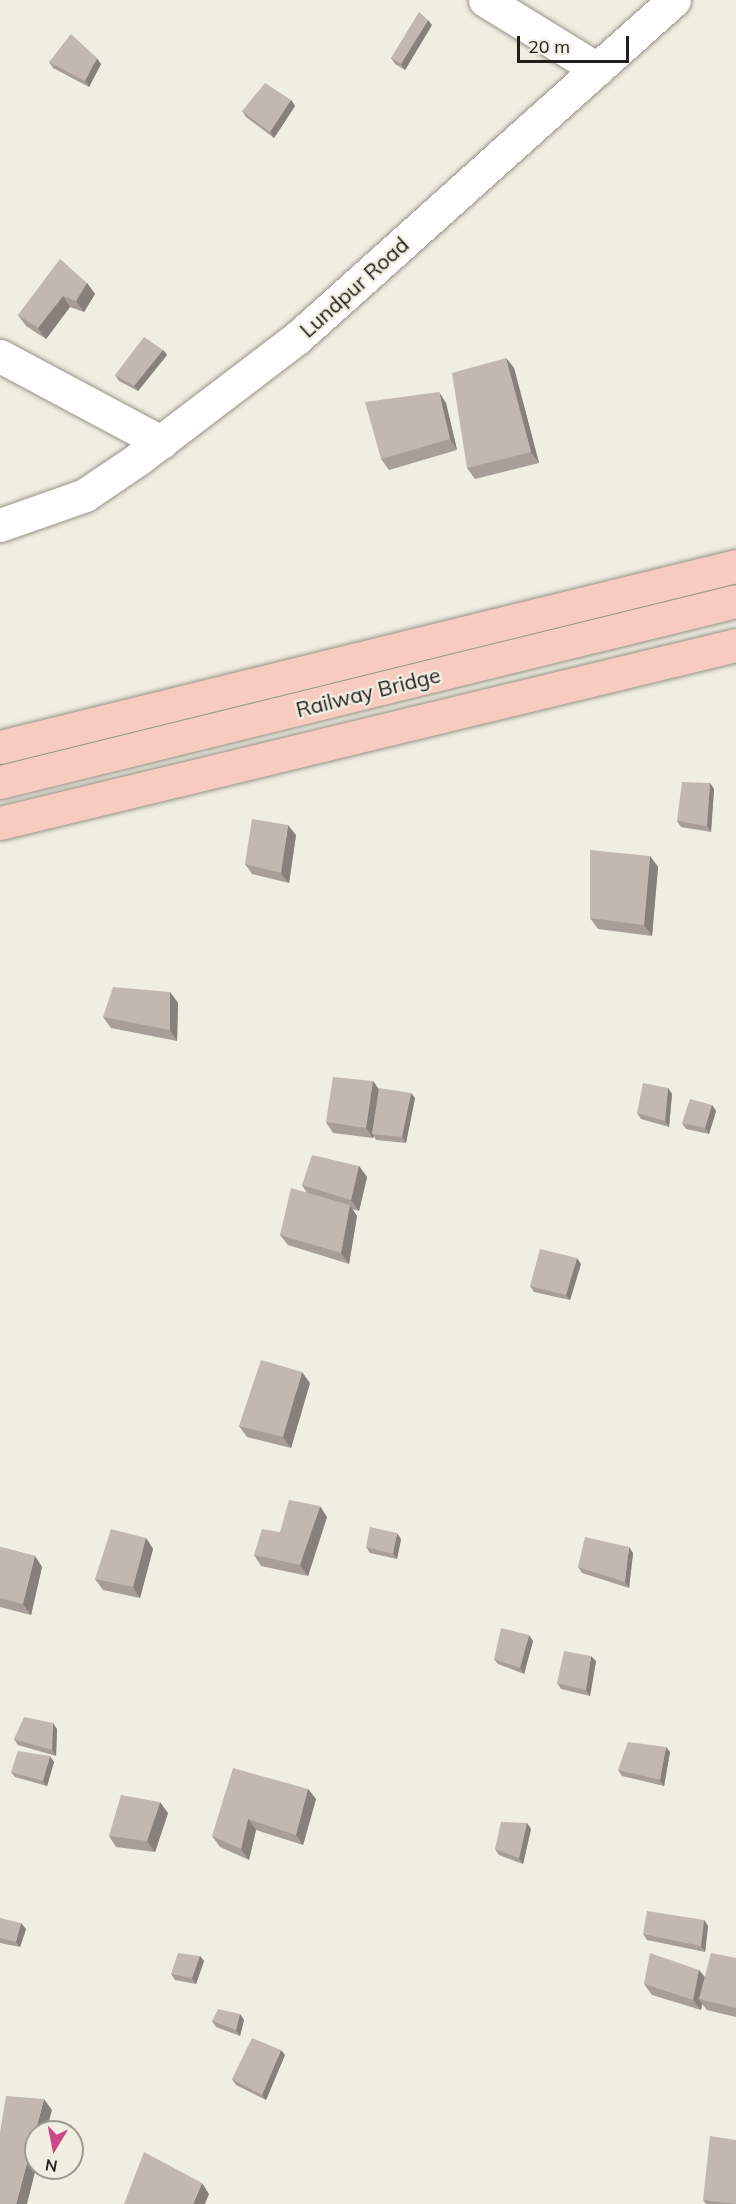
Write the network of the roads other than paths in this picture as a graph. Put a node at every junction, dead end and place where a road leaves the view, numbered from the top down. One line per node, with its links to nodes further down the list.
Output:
1 (485, 0): 3 (street)
2 (674, 0): 3 (street, Lundpur Road)
3 (597, 69): 5 (street, Lundpur Road)
4 (0, 356): 5 (street)
5 (161, 442): 6 (street, Lundpur Road)
6 (0, 525)
7 (736, 566): 10 (main road)
8 (736, 601): 11 (main road, Railway Bridge)
9 (736, 645): 12 (main road)
10 (0, 747)
11 (0, 782)
12 (0, 824)

